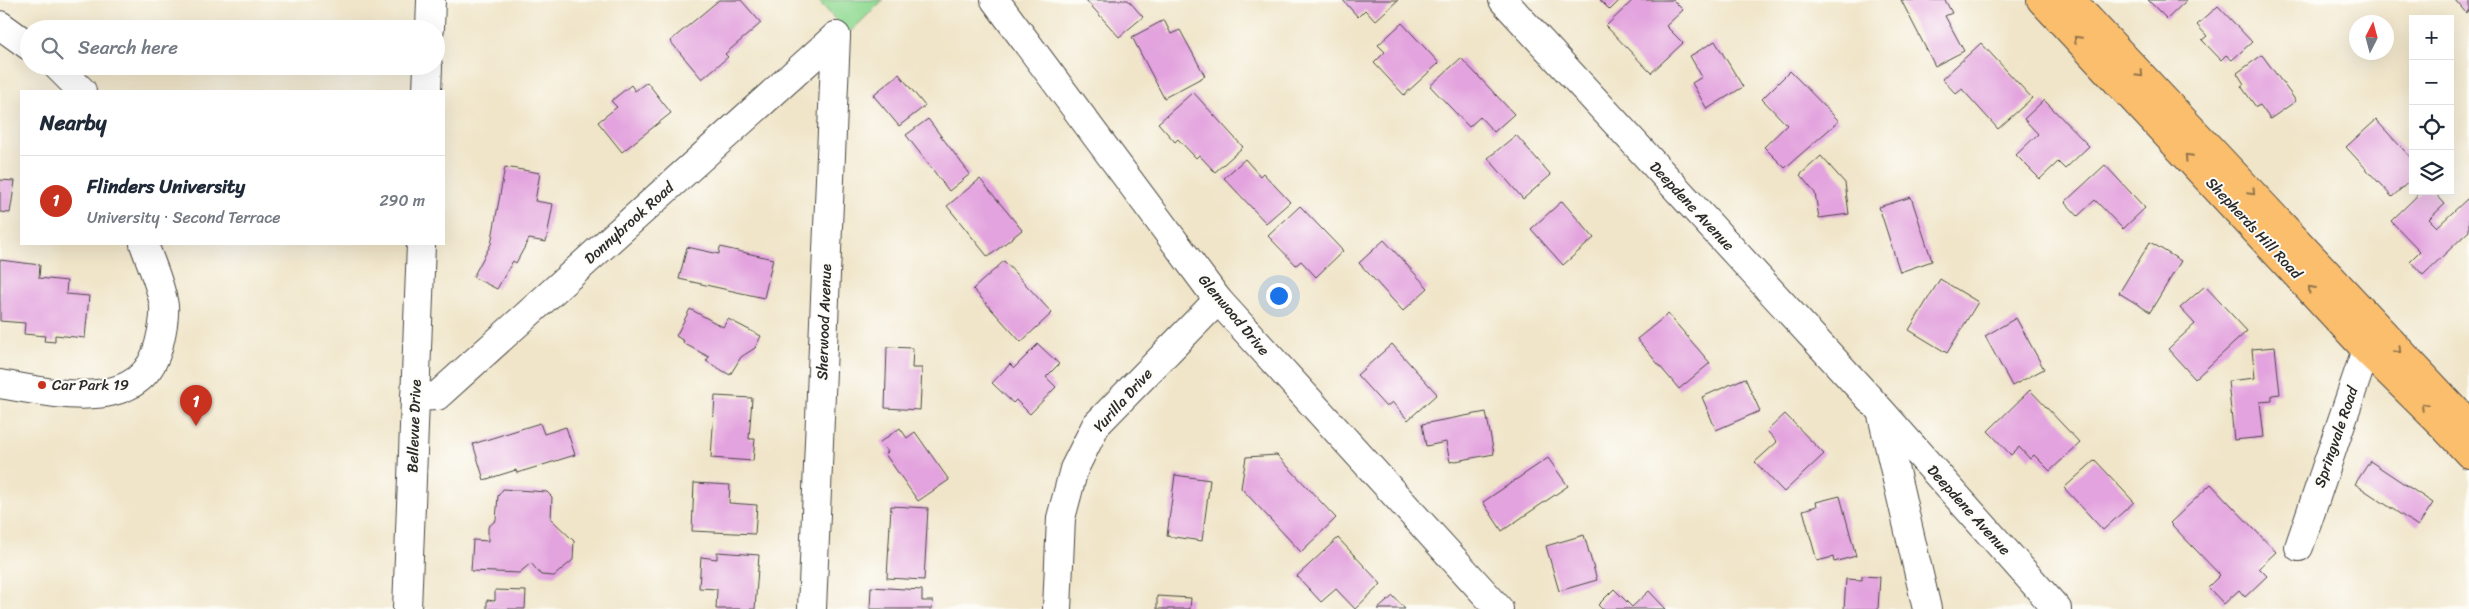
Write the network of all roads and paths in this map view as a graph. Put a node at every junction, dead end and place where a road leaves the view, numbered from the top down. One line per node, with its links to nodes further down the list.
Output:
1 (431, 0): 6 (street)
2 (995, 0): 16 (street, Glenwood Drive)
3 (1503, 0): 20 (street, Deepdene Avenue)
4 (2041, 0): 17 (main road, Shepherds Hill Road, one-way to 4)
5 (2071, 0): 17 (main road, Shepherds Hill Road, one-way to 17)
6 (430, 20)
7 (0, 25): 9 (street)
8 (836, 36): 19 (street, Donnybrook Road); 25 (street, Sherwood Avenue)
9 (20, 39)
10 (66, 75): 12 (street)
11 (428, 75): 13 (street)
12 (81, 90)
13 (428, 90)
14 (144, 245): 18 (street)
15 (422, 245): 19 (street, Bellevue Drive)
16 (1218, 300): 26 (street, Yurilla Drive); 27 (street, Glenwood Drive)
17 (2373, 340): 21 (main road, Shepherds Hill Road); 23 (street, Springvale Road)
18 (0, 384)
19 (415, 397): 24 (street, Bellevue Drive)
20 (1881, 411): 28 (street, Deepdene Avenue); 29 (street, Deepdene Avenue)
21 (2459, 415): 22 (main road, Shepherds Hill Road)
22 (2469, 454)
23 (2300, 546)
24 (407, 609)
25 (812, 609)
26 (1057, 609)
27 (1498, 609)
28 (1927, 609)
29 (2057, 609)

